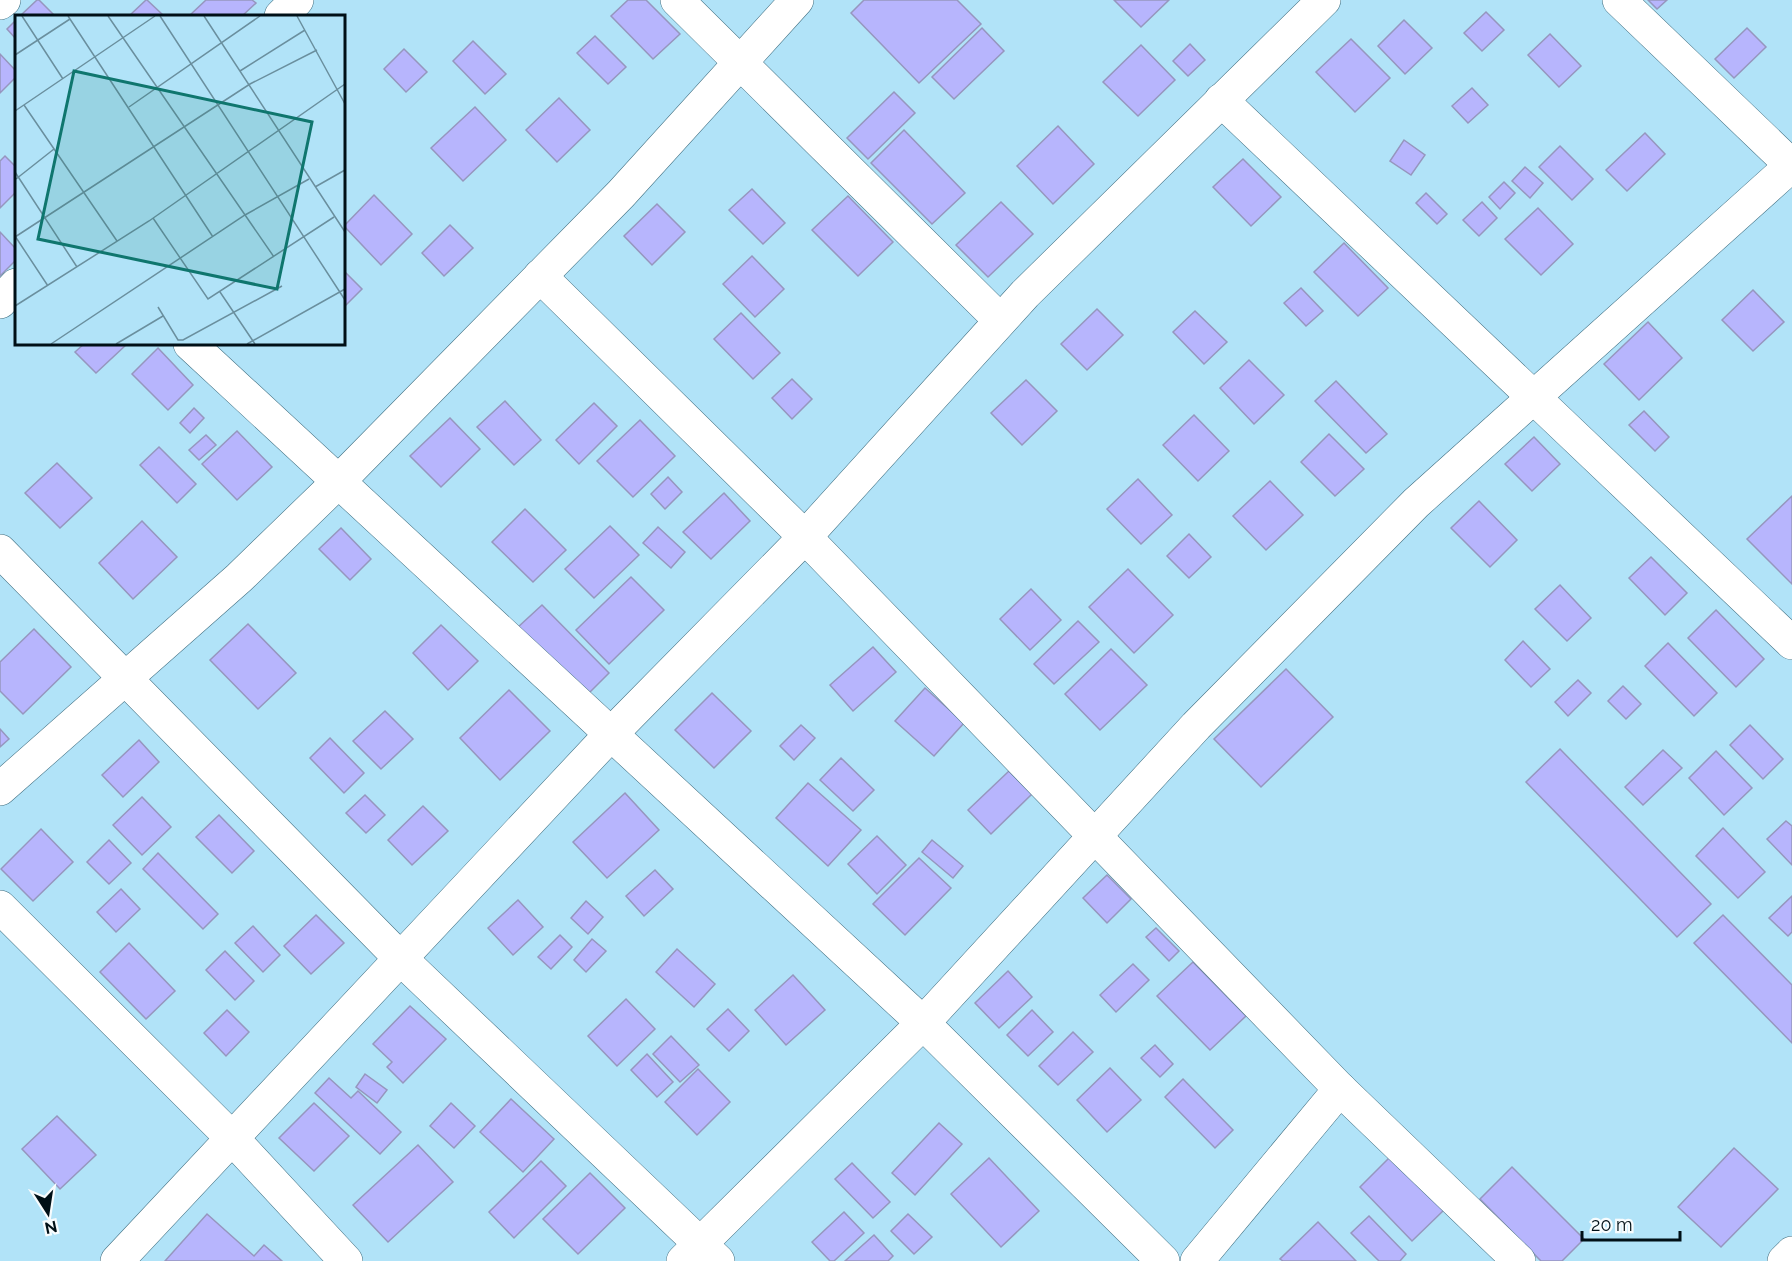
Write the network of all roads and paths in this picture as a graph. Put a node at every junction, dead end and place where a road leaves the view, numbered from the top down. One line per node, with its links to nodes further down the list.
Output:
1 (4, 0): 7 (street)
2 (297, 0): 8 (street)
3 (677, 0): 9 (street)
4 (797, 0): 9 (street)
5 (1324, 0): 10 (street)
6 (1619, 0): 11 (street)
7 (0, 3)
8 (282, 15)
9 (740, 63): 12 (street); 15 (street)
10 (1221, 100): 15 (street); 17 (street)
11 (1792, 165): 17 (street)
12 (540, 276): 18 (street); 19 (street)
13 (15, 286): 14 (street)
14 (0, 302)
15 (1000, 320): 19 (street)
16 (191, 345): 18 (street)
17 (1533, 398): 21 (street); 25 (street)
18 (338, 483): 22 (street); 23 (street)
19 (805, 537): 23 (street); 25 (street)
20 (0, 551): 22 (street)
21 (1792, 643)
22 (123, 678): 24 (street); 27 (street)
23 (611, 734): 27 (street); 28 (street)
24 (0, 789)
25 (1096, 835): 28 (street); 29 (street)
26 (0, 907): 30 (street)
27 (400, 958): 30 (street); 32 (street)
28 (923, 1023): 32 (street); 35 (street)
29 (1340, 1089): 36 (street); 37 (street)
30 (231, 1137): 33 (street); 34 (street)
31 (1792, 1253): 38 (street)
32 (701, 1255)
33 (117, 1261)
34 (346, 1261)
35 (1163, 1261)
36 (1197, 1261)
37 (1520, 1261)
38 (1784, 1261)

